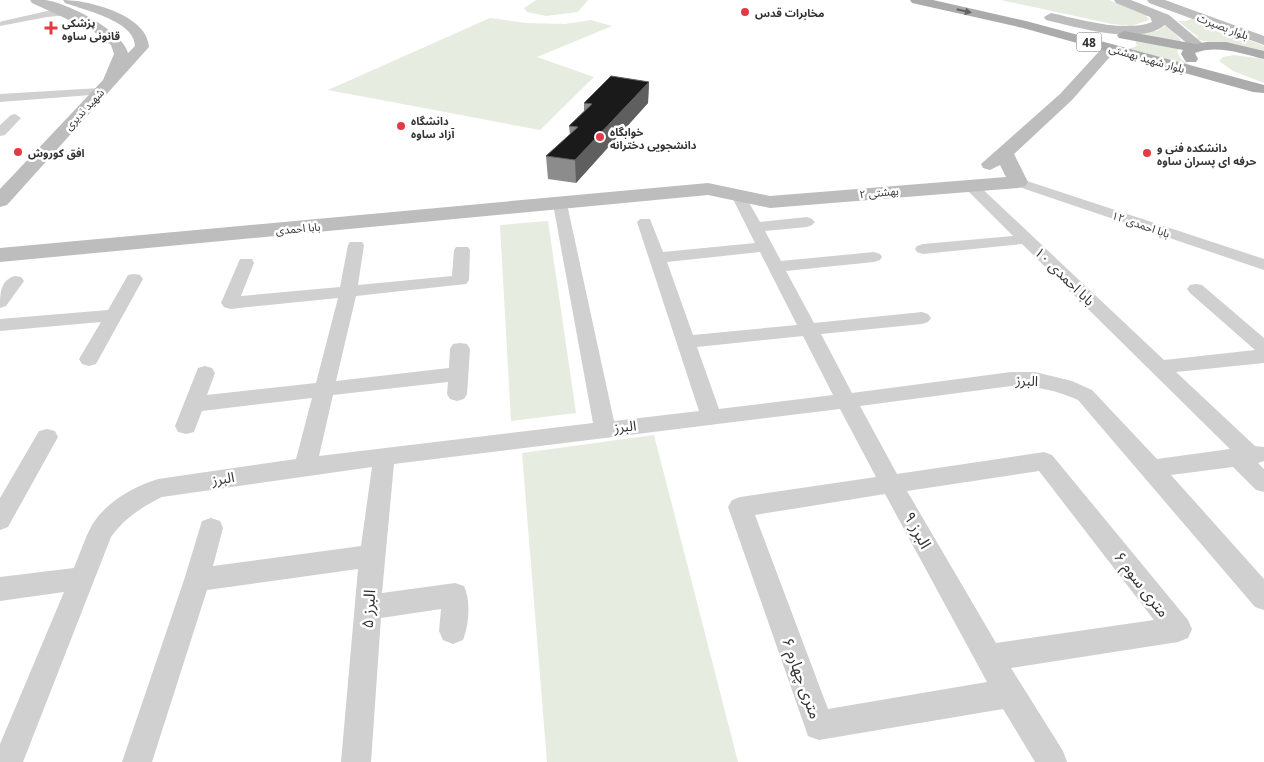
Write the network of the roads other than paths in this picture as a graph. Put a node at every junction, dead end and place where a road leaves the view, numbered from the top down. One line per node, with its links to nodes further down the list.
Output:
1 (916, 0): 15 (main road, بلوار شهید بهشتی / 48, one-way to 15)
2 (968, 0): 10 (main road, بلوار شهید بهشتی / 48)
3 (1120, 0): 8 (street, بلوار بصیرت)
4 (1154, 0): 6 (street, بلوار بصیرت)
5 (42, 2): 7 (street, شهید ندیری); 11 (street)
6 (1168, 5): 8 (street); 13 (street, بلوار بصیرت)
7 (68, 6): 11 (street); 17 (street, شهید ندیری); 17 (street, شهید ندیری)
8 (1142, 9): 9 (street, بلوار بصیرت)
9 (1156, 15): 10 (street); 14 (street, بلوار بصیرت)
10 (1051, 18): 12 (main road, بلوار شهید بهشتی / 48)
11 (2, 24)
12 (1121, 34): 14 (main road, بلوار شهید بهشتی / 48); 15 (main road)
13 (1264, 41)
14 (1198, 47): 16 (main road, 48); 18 (main road, 48)
15 (1110, 48): 18 (main road, بلوار شهید بهشتی / 48); 22 (street)
16 (1264, 55)
17 (104, 88): 19 (street); 26 (street, شهید ندیری)
18 (1262, 90)
19 (0, 98)
20 (15, 118): 21 (street)
21 (0, 132)
22 (1004, 153): 23 (street); 24 (street)
23 (1018, 182): 24 (street, بهشتی ۲); 40 (street, بابا احمدی ۱۲)
24 (966, 185): 25 (street, بهشتی ۲); 31 (street, بابا احمدی ۱۰)
25 (738, 195): 27 (street, بهشتی ۲); 30 (street, البرز ۹)
26 (0, 201)
27 (560, 204): 36 (street, بابا احمدی); 65 (street)
28 (645, 222): 38 (street)
29 (807, 222): 30 (street)
30 (755, 227): 33 (street, البرز ۹)
31 (1027, 239): 34 (street); 56 (street, بابا احمدی ۱۰)
32 (356, 245): 45 (street)
33 (765, 247): 38 (street); 41 (street, البرز ۹)
34 (923, 249)
35 (462, 250): 45 (street)
36 (0, 255)
37 (874, 257): 41 (street)
38 (657, 258): 51 (street)
39 (246, 263): 45 (street)
40 (1264, 265)
41 (776, 267): 50 (street, البرز ۹)
42 (134, 279): 47 (street)
43 (15, 281): 46 (street)
44 (1196, 289): 52 (street)
45 (348, 291): 59 (street)
46 (0, 302)
47 (114, 315): 49 (street); 55 (street)
48 (922, 318): 50 (street)
49 (0, 325)
50 (808, 328): 51 (street); 61 (street, البرز ۹)
51 (684, 342): 63 (street)
52 (1264, 348)
53 (460, 349): 58 (street)
54 (1264, 356): 56 (street)
55 (89, 359)
56 (1160, 367): 67 (street, بابا احمدی ۱۰)
57 (205, 373): 62 (street)
58 (458, 374): 59 (street); 60 (street)
59 (324, 388): 62 (street); 69 (street)
60 (457, 394)
61 (847, 401): 63 (street, البرز); 70 (street, البرز); 71 (street, البرز ۹)
62 (194, 404): 64 (street)
63 (711, 416): 65 (street, البرز)
64 (186, 426)
65 (605, 428): 68 (street, البرز)
66 (47, 437): 73 (street)
67 (1250, 455): 70 (street); 72 (street, بابا احمدی ۱۰)
68 (384, 457): 69 (street, البرز); 76 (street, البرز ۵)
69 (306, 466): 77 (street, البرز)
70 (1152, 469): 80 (street, البرز)
71 (891, 483): 83 (street, البرز ۹); 83 (street, ۶ متری سوم); 84 (street, ۶ متری چهارم)
72 (1264, 484)
73 (7, 494): 74 (street)
74 (0, 520)
75 (211, 528): 78 (street)
76 (372, 556): 78 (street); 81 (street, البرز ۵)
77 (83, 578): 79 (street); 85 (street, البرز)
78 (196, 580): 86 (street)
79 (0, 589)
80 (1264, 598)
81 (368, 607): 82 (street); 87 (street, البرز ۵)
82 (454, 631)
83 (990, 658): 84 (street, البرز ۹)
84 (1009, 693): 88 (street, البرز ۹)
85 (8, 762)
86 (138, 762)
87 (356, 762)
88 (1052, 762)

